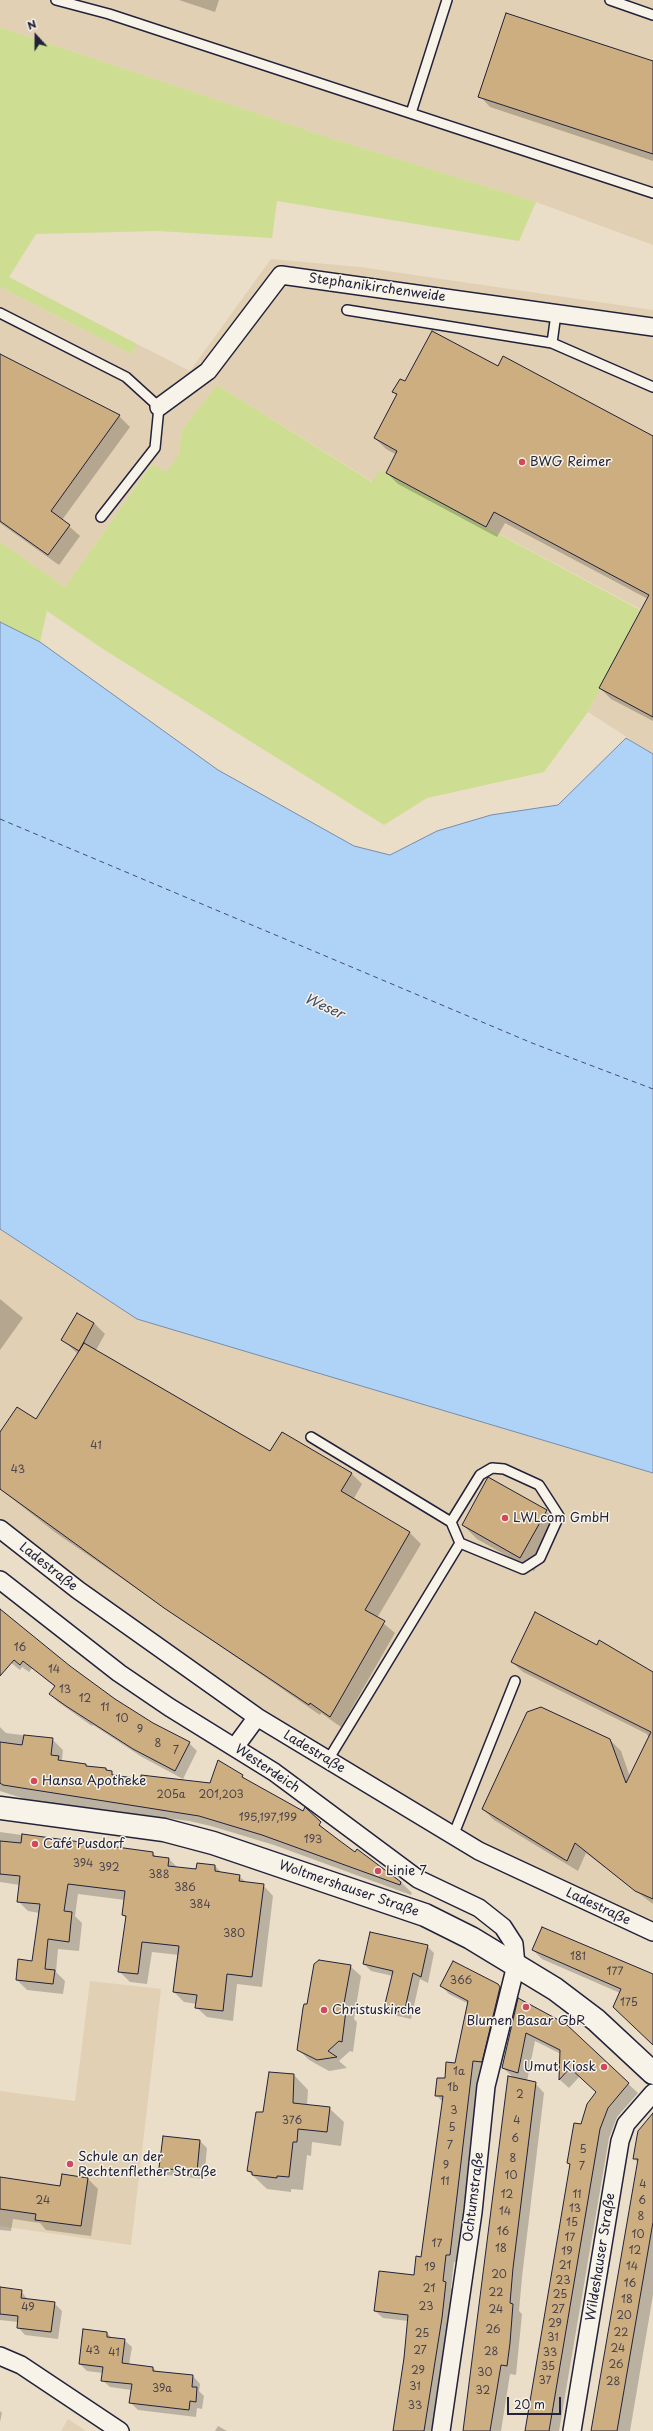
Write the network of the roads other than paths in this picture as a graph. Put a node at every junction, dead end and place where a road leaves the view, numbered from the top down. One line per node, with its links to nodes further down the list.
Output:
1 (60, 0): 5 (lane)
2 (446, 0): 5 (lane)
3 (610, 0): 4 (lane)
4 (653, 15)
5 (411, 113): 6 (lane)
6 (653, 193)
7 (347, 310): 11 (lane)
8 (0, 313): 13 (lane)
9 (556, 314): 10 (street, Stephanikirchenweide); 11 (lane); 13 (street, Stephanikirchenweide)
10 (653, 327)
11 (552, 343): 12 (lane)
12 (653, 387)
13 (159, 407): 14 (lane)
14 (101, 517)
15 (311, 1437): 16 (lane)
16 (451, 1522): 18 (lane); 18 (lane)
17 (0, 1529): 21 (street, Ladestraße)
18 (460, 1543): 23 (lane)
19 (0, 1580): 22 (street, Westerdeich)
20 (515, 1681): 25 (lane)
21 (257, 1717): 22 (street); 23 (street, Ladestraße)
22 (235, 1747): 27 (street, Westerdeich)
23 (328, 1760): 25 (street, Ladestraße)
24 (0, 1808): 27 (street, Woltmershauser Straße)
25 (453, 1836): 26 (street, Ladestraße)
26 (653, 1932)
27 (516, 1966): 28 (street, Woltmershauser Straße); 32 (street, Ochtumstraße)
28 (653, 2073)
29 (653, 2093): 33 (street, Wildeshauser Straße)
30 (0, 2356): 31 (street)
31 (120, 2431)
32 (441, 2431)
33 (572, 2431)

